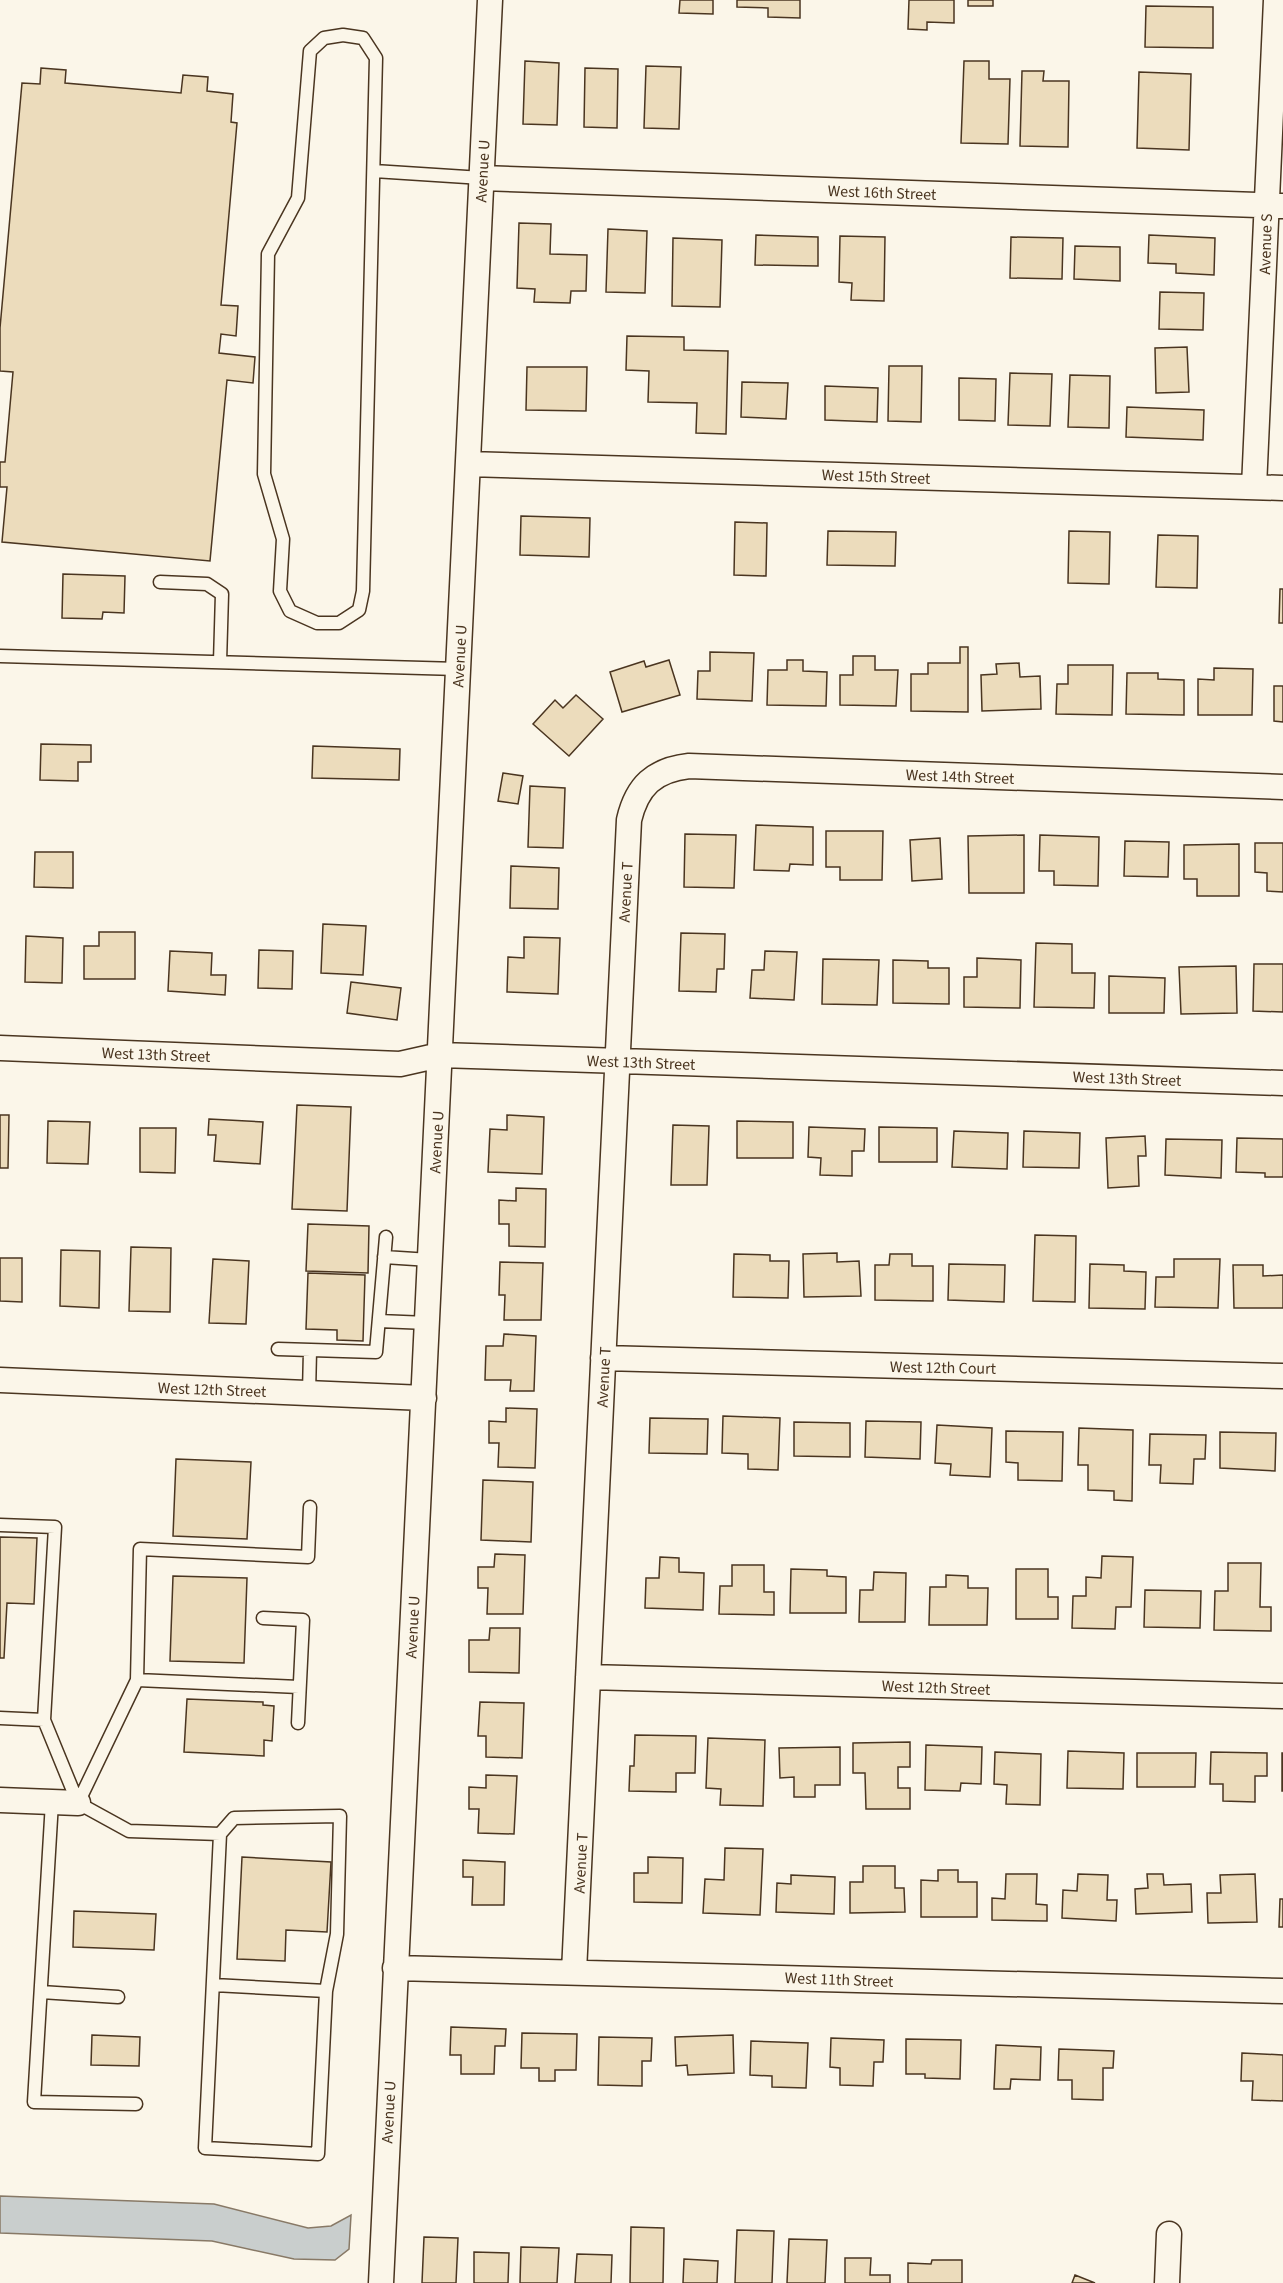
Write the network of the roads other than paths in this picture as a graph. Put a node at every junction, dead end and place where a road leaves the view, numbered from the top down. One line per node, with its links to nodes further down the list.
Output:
1 (490, 0): 4 (street, Avenue U)
2 (1276, 0): 5 (street, Avenue S)
3 (374, 171): 3 (lane); 4 (lane)
4 (482, 178): 5 (street, West 16th Street); 6 (street, Avenue U)
5 (1275, 206): 7 (street, Avenue S)
6 (468, 464): 7 (street, West 15th Street); 12 (street, Avenue U)
7 (1254, 488): 8 (street, West 15th Street)
8 (1283, 488)
9 (160, 582): 11 (lane)
10 (4, 654): 11 (lane)
11 (220, 662): 12 (lane)
12 (458, 669): 16 (street, Avenue U)
13 (643, 786): 14 (street, West 14th Street); 17 (street, Avenue T)
14 (1283, 787)
15 (0, 1048): 16 (street, West 13th Street)
16 (440, 1055): 17 (street, West 13th Street); 21 (street, Avenue U)
17 (617, 1061): 18 (street, West 13th Street); 26 (street, Avenue T)
18 (1283, 1083)
19 (386, 1237): 20 (lane)
20 (384, 1257): 21 (lane); 22 (lane)
21 (430, 1260): 23 (street, Avenue U)
22 (379, 1321): 23 (lane); 25 (lane)
23 (427, 1323): 30 (street, Avenue U)
24 (278, 1349): 25 (lane)
25 (310, 1351): 29 (lane)
26 (603, 1358): 27 (street, West 12th Court); 34 (street, Avenue T)
27 (1283, 1376)
28 (0, 1380): 29 (street, West 12th Street)
29 (309, 1393): 30 (street, West 12th Street)
30 (424, 1398): 45 (street, Avenue U)
31 (310, 1507): 35 (lane)
32 (0, 1525): 39 (lane)
33 (263, 1618): 36 (lane)
34 (588, 1677): 37 (street, West 12th Street); 46 (street, Avenue T)
35 (138, 1680): 36 (lane); 43 (lane)
36 (299, 1687): 40 (lane)
37 (1283, 1696)
38 (0, 1718): 39 (lane)
39 (44, 1720): 43 (lane)
40 (298, 1723)
41 (0, 1800): 42 (street)
42 (52, 1802): 43 (street); 50 (lane)
43 (78, 1803): 44 (lane)
44 (220, 1834): 47 (lane); 48 (lane)
45 (395, 1968): 46 (street, West 11th Street); 54 (street, Avenue U)
46 (574, 1972): 49 (street, West 11th Street)
47 (214, 1985): 48 (lane); 48 (lane)
48 (326, 1991)
49 (1283, 1991)
50 (41, 1992): 51 (lane); 52 (lane)
51 (118, 1996)
52 (136, 2104)
53 (1169, 2234): 55 (street)
54 (381, 2283)
55 (1167, 2283)

